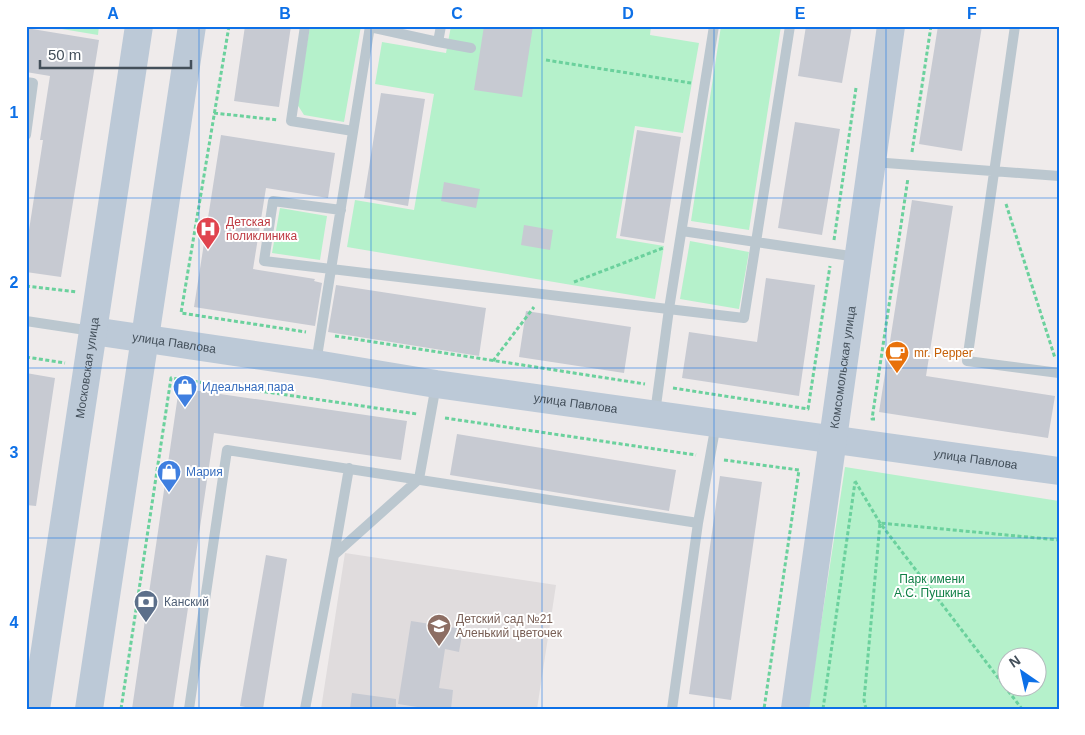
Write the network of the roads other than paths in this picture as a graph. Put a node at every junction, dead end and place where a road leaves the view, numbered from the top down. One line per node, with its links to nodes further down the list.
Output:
1 (139, 26): 25 (street, Московская улица)
2 (192, 26): 26 (street)
3 (304, 26): 13 (lane)
4 (441, 26): 10 (lane)
5 (714, 26): 19 (lane)
6 (790, 26): 20 (lane)
7 (891, 26): 15 (street, Комсомольская улица)
8 (1015, 26): 16 (lane)
9 (370, 27): 10 (lane); 13 (lane)
10 (438, 42): 11 (lane)
11 (471, 48)
12 (26, 82): 14 (lane)
13 (353, 130): 18 (lane)
14 (26, 134)
15 (872, 162): 16 (lane); 21 (street, Комсомольская улица)
16 (995, 170): 17 (lane); 28 (lane)
17 (1059, 176)
18 (341, 210): 22 (lane); 22 (lane)
19 (682, 231): 20 (lane); 23 (lane)
20 (756, 241): 21 (lane); 23 (lane)
21 (859, 257): 32 (street, Комсомольская улица)
22 (331, 268): 23 (lane); 27 (lane)
23 (669, 309): 30 (lane)
24 (26, 321): 25 (lane)
25 (93, 331): 26 (street, улица Павлова); 38 (street, Московская улица)
26 (145, 339): 27 (street, улица Павлова); 39 (street)
27 (316, 364): 29 (street, улица Павлова)
28 (1059, 373)
29 (436, 384): 30 (street, улица Павлова); 35 (lane)
30 (655, 416): 31 (street, улица Павлова)
31 (716, 424): 32 (street, улица Павлова); 36 (lane)
32 (833, 440): 34 (street, улица Павлова); 43 (street, Комсомольская улица)
33 (349, 468): 35 (lane); 37 (lane); 40 (lane)
34 (1059, 471)
35 (419, 479): 36 (lane); 37 (lane)
36 (698, 523): 42 (lane)
37 (334, 555): 41 (lane)
38 (36, 709)
39 (90, 709)
40 (189, 709)
41 (305, 709)
42 (672, 709)
43 (795, 709)

